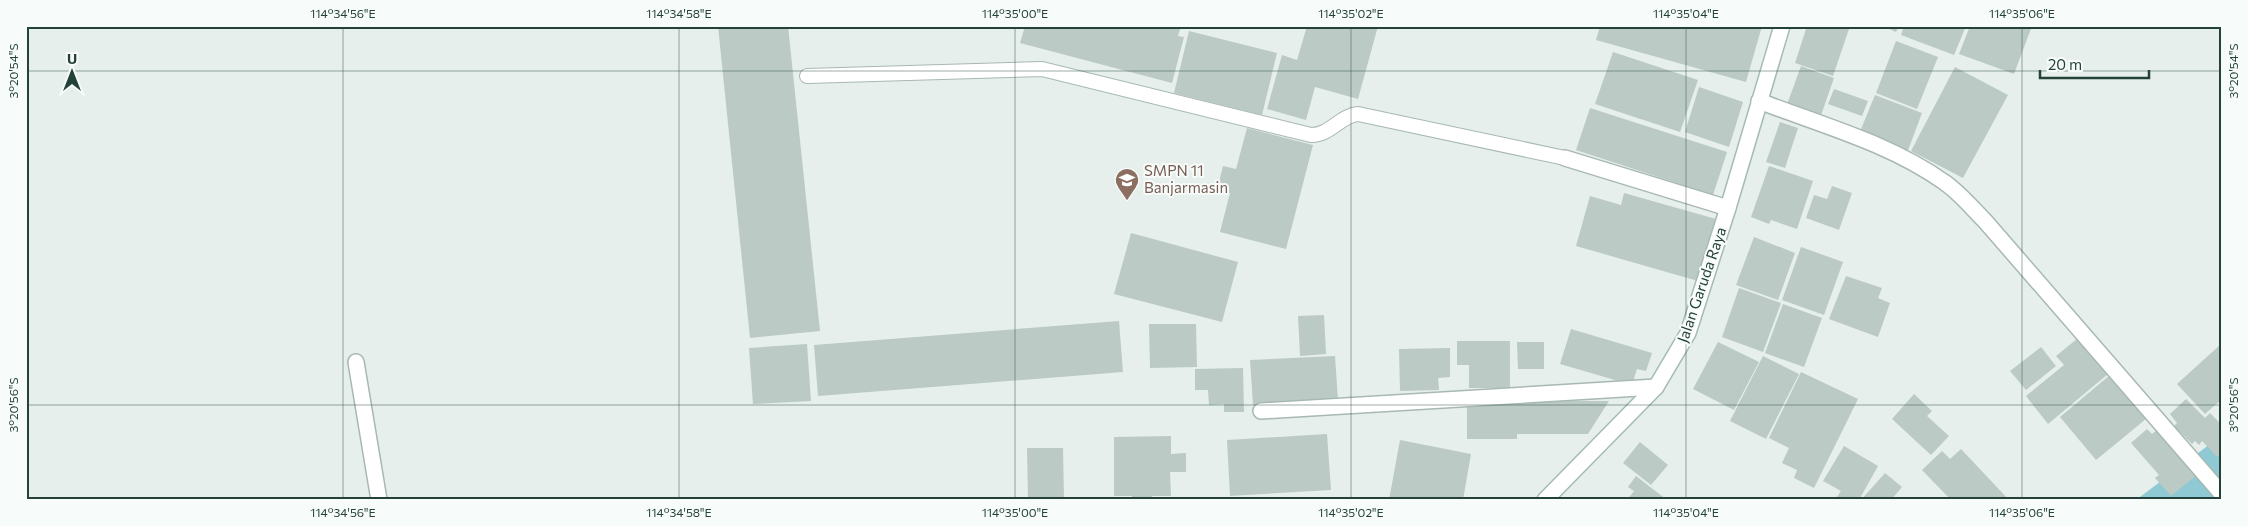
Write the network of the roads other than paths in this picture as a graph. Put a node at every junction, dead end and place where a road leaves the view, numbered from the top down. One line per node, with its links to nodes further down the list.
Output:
1 (1782, 26): 3 (street, Jalan Garuda Raya)
2 (807, 76): 4 (lane)
3 (1759, 101): 5 (street, Jalan Garuda Raya); 9 (street)
4 (1564, 158): 5 (street)
5 (1728, 208): 7 (street, Jalan Garuda Raya)
6 (356, 362): 10 (street)
7 (1656, 387): 8 (street); 11 (street, Jalan Garuda Raya)
8 (1261, 412)
9 (2222, 494)
10 (379, 500)
11 (1545, 500)

